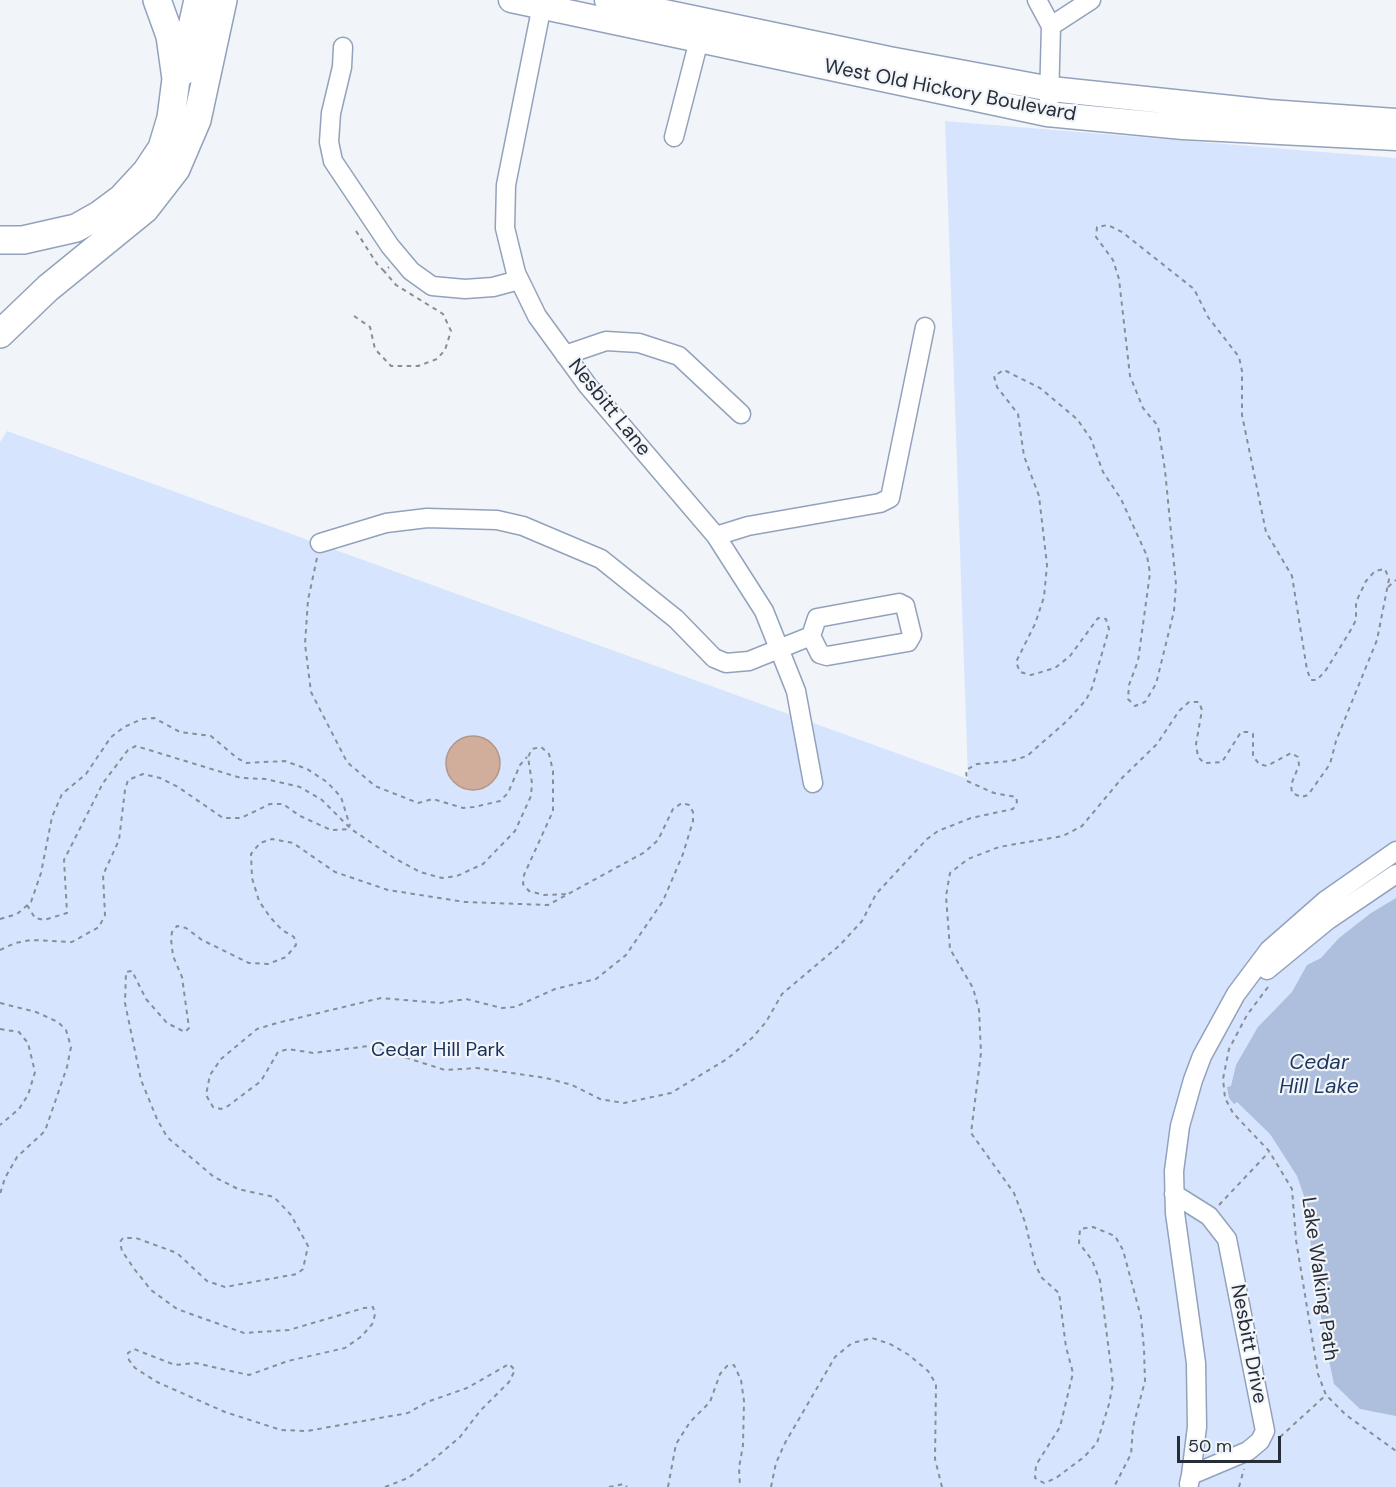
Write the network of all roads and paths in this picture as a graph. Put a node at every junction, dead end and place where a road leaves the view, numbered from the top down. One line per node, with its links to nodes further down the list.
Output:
1 (157, 0): 16 (highway)
2 (198, 0): 16 (highway)
3 (223, 0): 26 (highway)
4 (510, 0): 8 (main road, West Old Hickory Boulevard)
5 (607, 0): 12 (main road, West Old Hickory Boulevard)
6 (1037, 0): 9 (street)
7 (1091, 0): 9 (street)
8 (542, 3): 10 (main road, West Old Hickory Boulevard); 23 (street, Nesbitt Lane)
9 (1051, 26): 14 (street)
10 (699, 40): 12 (main road, West Old Hickory Boulevard); 19 (street)
11 (343, 47): 23 (street)
12 (888, 69): 13 (main road, West Old Hickory Boulevard)
13 (939, 80): 14 (main road, West Old Hickory Boulevard); 15 (main road, West Old Hickory Boulevard)
14 (1051, 88): 15 (street); 18 (main road, West Old Hickory Boulevard)
15 (1047, 114): 18 (main road, West Old Hickory Boulevard)
16 (171, 118): 21 (highway)
17 (1396, 121): 18 (main road, West Old Hickory Boulevard)
18 (1357, 127): 20 (main road, West Old Hickory Boulevard)
19 (674, 137)
20 (1396, 138)
21 (0, 240)
22 (384, 271): 24 (path)
23 (519, 280): 27 (street, Nesbitt Lane)
24 (354, 316)
25 (925, 327): 29 (street)
26 (0, 334)
27 (565, 355): 28 (street); 29 (street, Nesbitt Lane)
28 (741, 414)
29 (716, 536): 34 (street, Nesbitt Lane)
30 (320, 543): 34 (street); 35 (path)
31 (1396, 580): 32 (path)
32 (1388, 587): 40 (path); 64 (path)
33 (811, 636): 33 (street); 34 (street)
34 (780, 648): 36 (street, Nesbitt Lane)
35 (528, 757): 37 (path); 40 (path)
36 (813, 783)
37 (351, 829): 41 (path); 41 (path); 43 (path)
38 (1396, 851): 47 (street, Nesbitt Drive)
39 (1396, 874): 47 (street, Nesbitt Drive)
40 (572, 894): 57 (path)
41 (27, 905): 42 (path)
42 (0, 919)
43 (0, 950)
44 (1274, 980): 49 (path, Lake Walking Path)
45 (0, 1003): 50 (path)
46 (0, 1029): 48 (path)
47 (1214, 1033): 51 (street, Nesbitt Drive)
48 (0, 1125)
49 (1269, 1151): 52 (path); 53 (path, Lake Walking Path)
50 (0, 1194)
51 (1174, 1194): 52 (street, Nesbitt Drive); 56 (street, Nesbitt Drive)
52 (1209, 1216): 56 (street, Nesbitt Drive)
53 (1326, 1395): 54 (path); 55 (path, Lake Walking Path)
54 (1276, 1439)
55 (1396, 1451)
56 (1190, 1481)
57 (385, 1487)
58 (609, 1487): 59 (path)
59 (627, 1487)
60 (668, 1487): 61 (path)
61 (740, 1487)
62 (771, 1487): 63 (path)
63 (942, 1487)
64 (1114, 1487)

